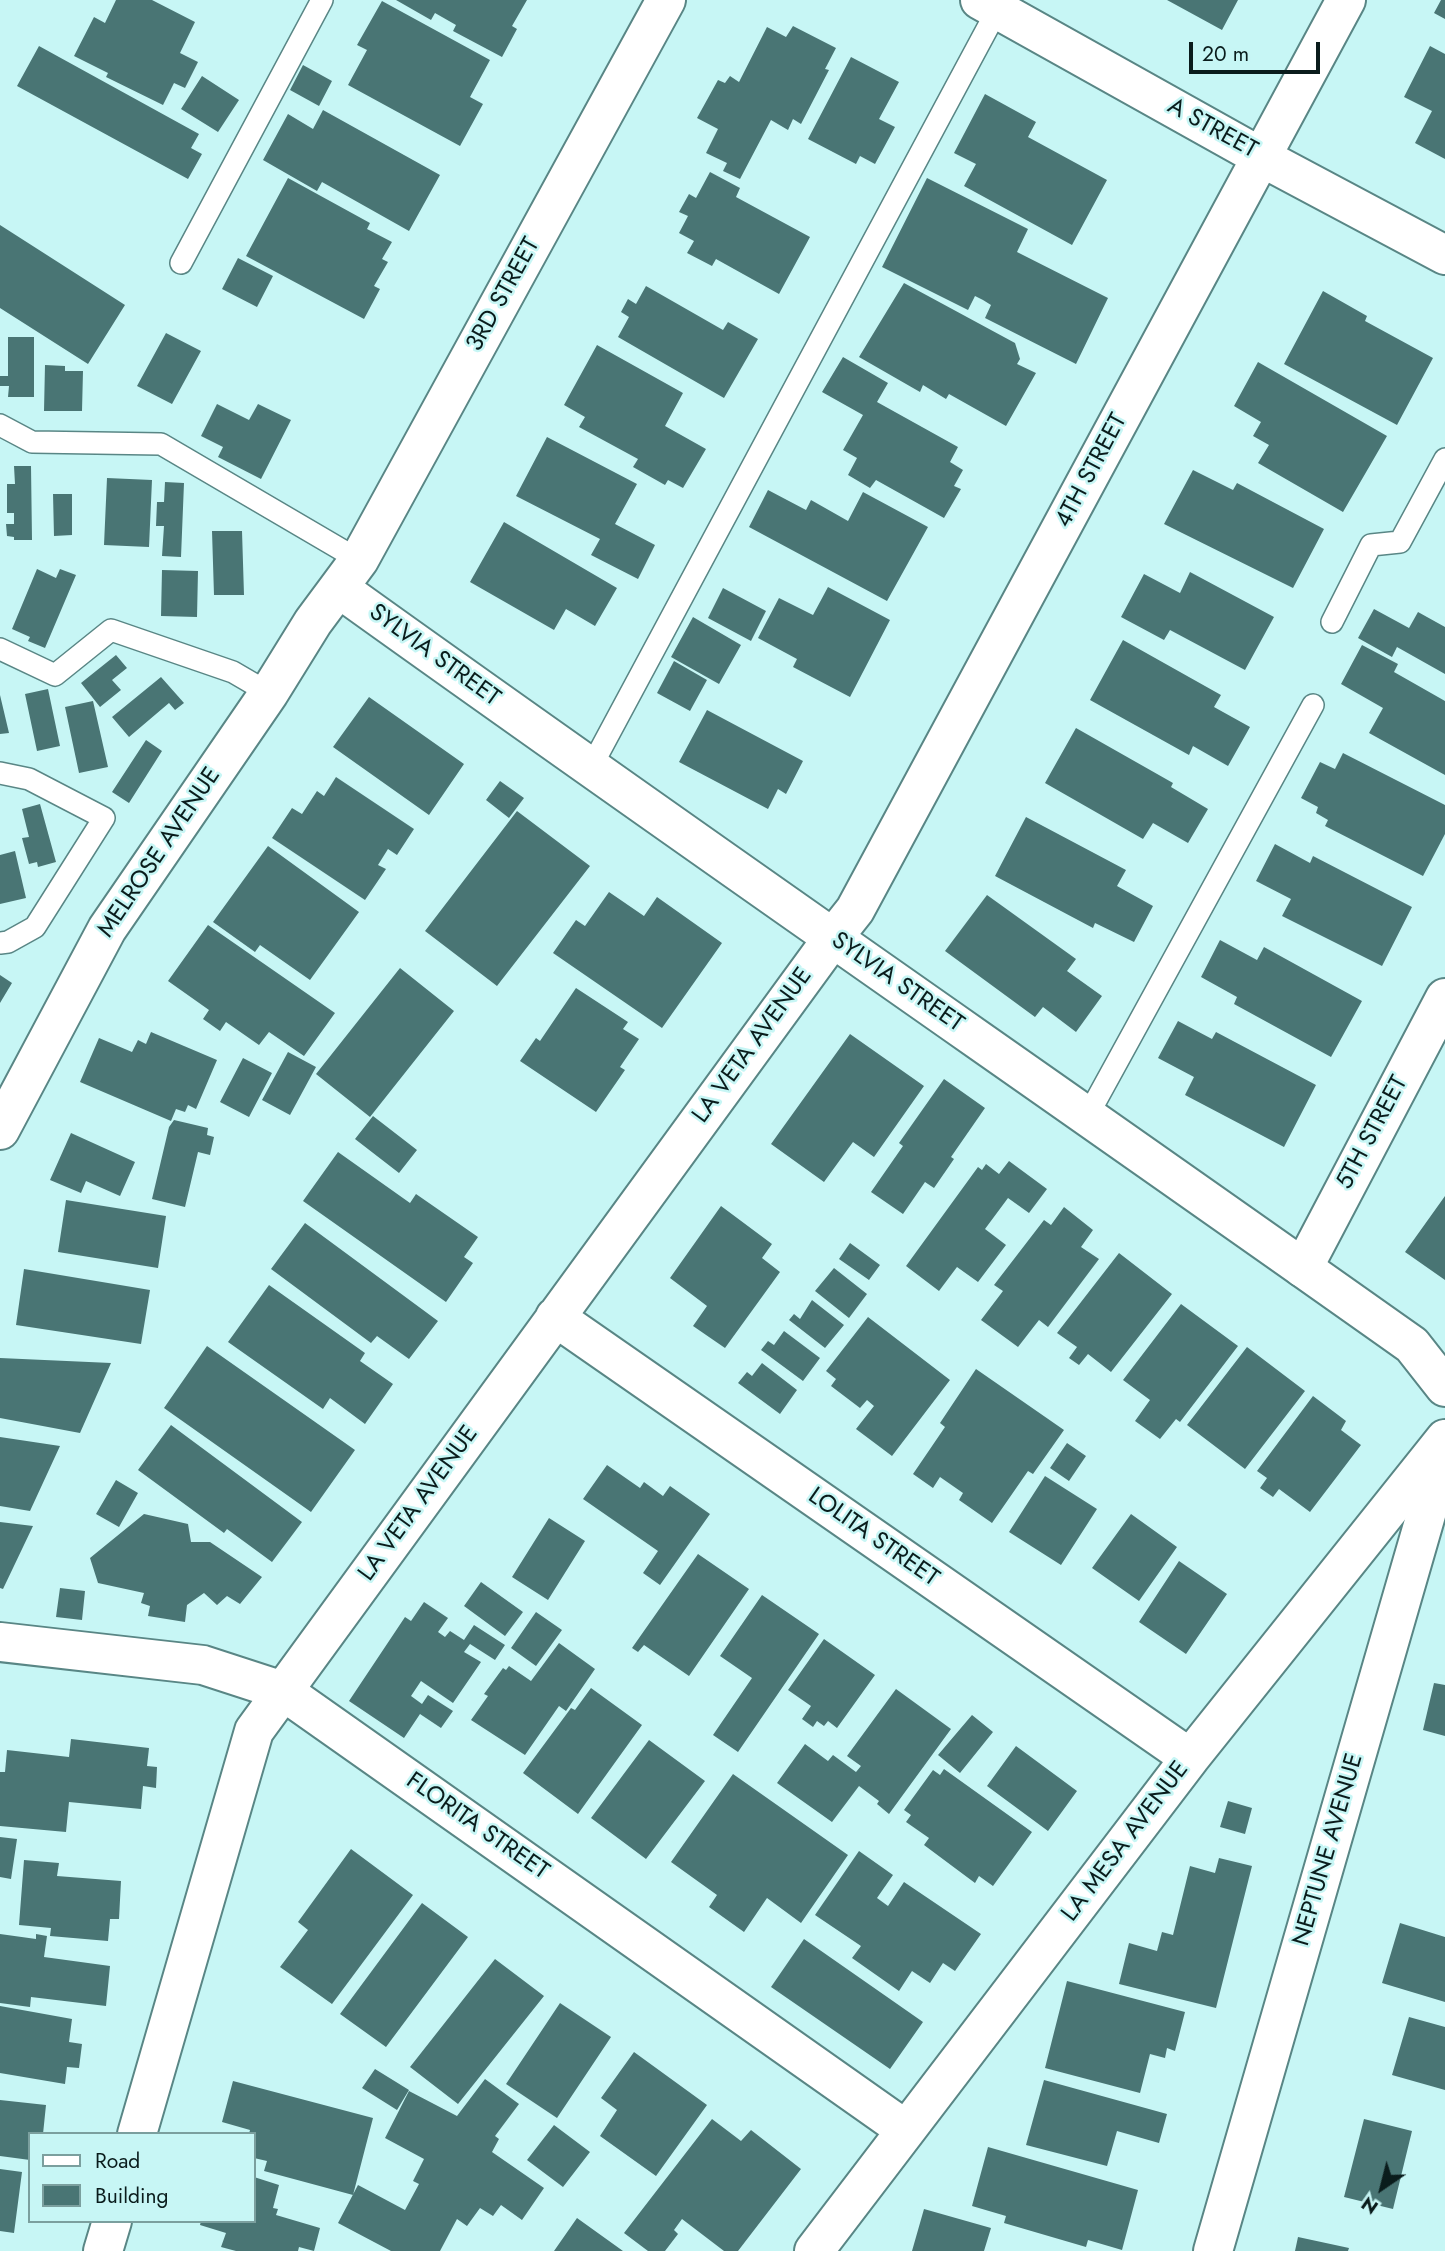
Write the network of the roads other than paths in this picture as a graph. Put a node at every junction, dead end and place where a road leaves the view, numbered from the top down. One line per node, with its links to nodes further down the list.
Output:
1 (322, 0): 7 (lane)
2 (666, 0): 10 (street, 3RD STREET)
3 (1346, 0): 5 (street, 4TH STREET)
4 (993, 3): 5 (street, A STREET); 15 (lane)
5 (1261, 157): 6 (street, A STREET); 17 (street, 4TH STREET)
6 (1445, 255)
7 (181, 263)
8 (0, 425): 10 (lane)
9 (1445, 459): 11 (lane)
10 (350, 574): 13 (street, MELROSE AVENUE); 15 (street, SYLVIA STREET)
11 (1332, 622)
12 (0, 649): 13 (lane)
13 (270, 693): 21 (street, MELROSE AVENUE)
14 (1313, 705): 20 (lane)
15 (590, 769): 17 (street, SYLVIA STREET)
16 (0, 773): 18 (lane)
17 (832, 939): 20 (street, SYLVIA STREET); 23 (street, LA VETA AVENUE)
18 (0, 943)
19 (1445, 998): 22 (street, 5TH STREET)
20 (1088, 1115): 22 (street, SYLVIA STREET)
21 (0, 1130)
22 (1303, 1268): 24 (street, SYLVIA STREET)
23 (555, 1317): 28 (street, LA VETA AVENUE); 29 (street, LOLITA STREET)
24 (1445, 1387)
25 (1445, 1439): 29 (street, LA MESA AVENUE)
26 (1445, 1449): 35 (street, NEPTUNE AVENUE)
27 (0, 1642): 28 (street, FLORITA STREET)
28 (283, 1691): 30 (street, FLORITA STREET); 31 (street, LA VETA AVENUE)
29 (1190, 1758): 30 (street, LA MESA AVENUE)
30 (906, 2130): 34 (street, LA MESA AVENUE)
31 (138, 2132)
32 (111, 2223): 33 (street)
33 (103, 2251)
34 (814, 2251)
35 (1213, 2251)

